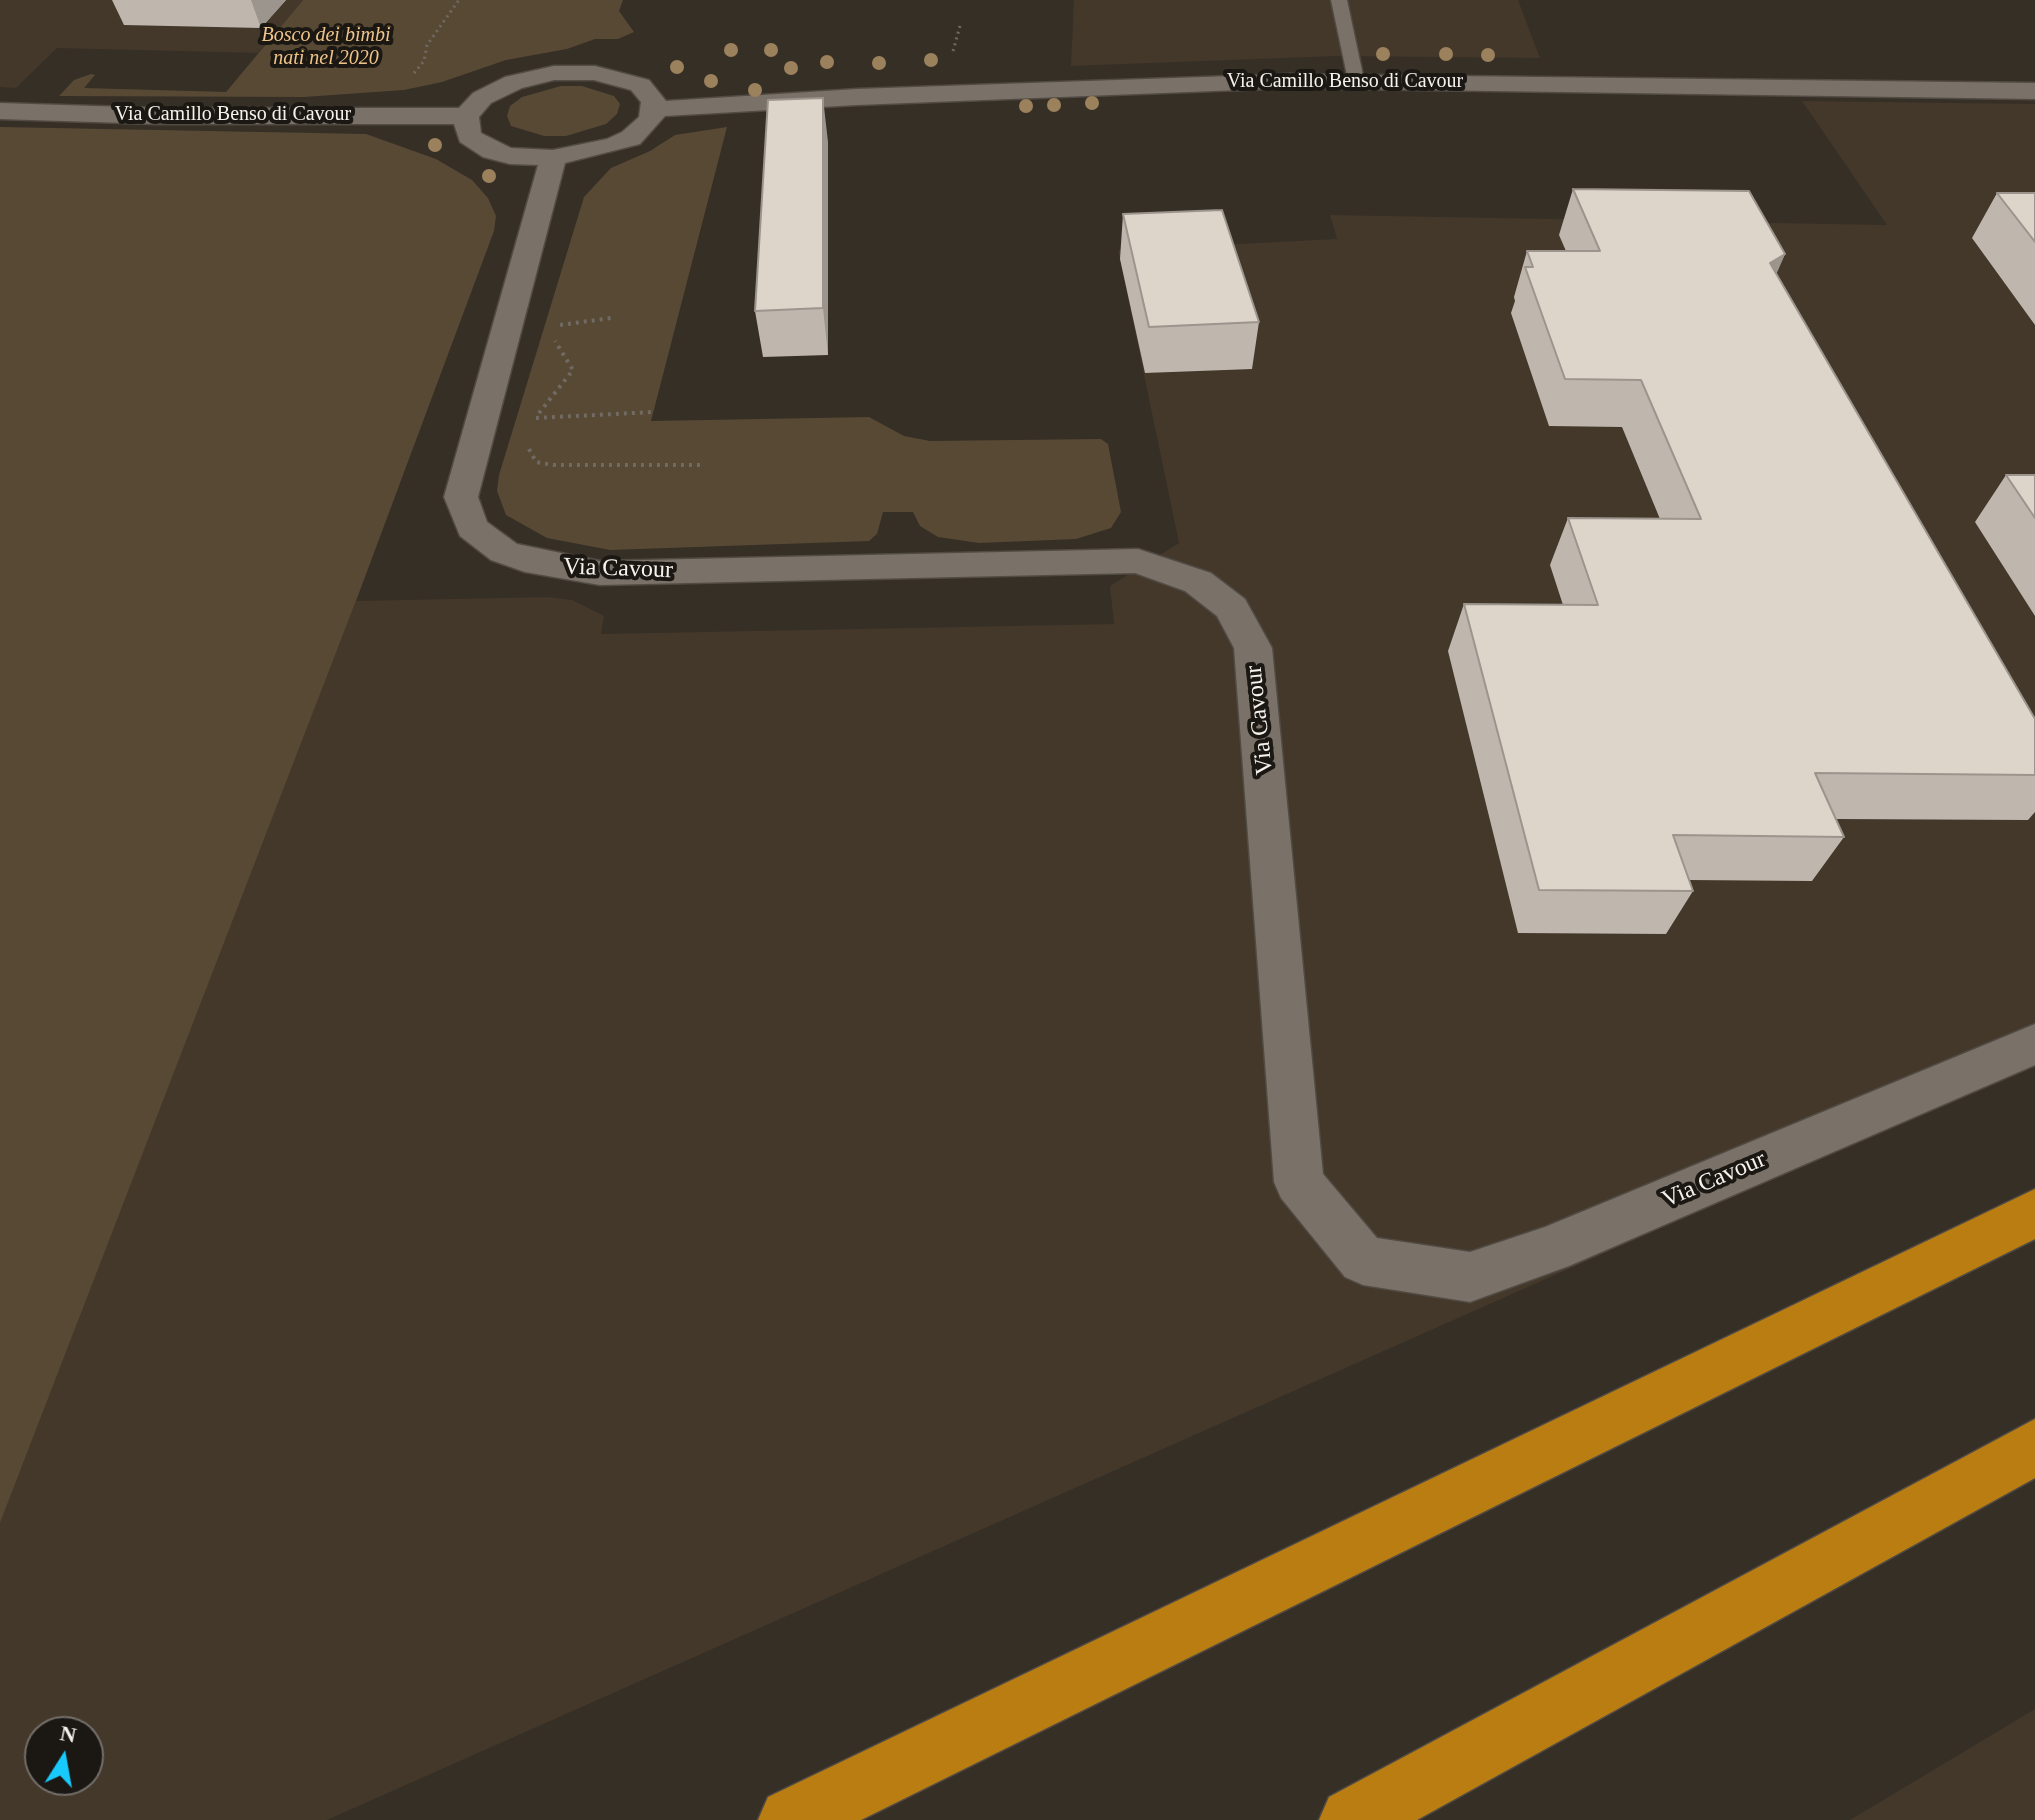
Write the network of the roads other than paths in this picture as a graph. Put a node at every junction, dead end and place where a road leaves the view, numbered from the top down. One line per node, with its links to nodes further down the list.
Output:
1 (1339, 0): 2 (lane)
2 (1356, 80): 3 (street, Via Camillo Benso di Cavour); 4 (street, Via Camillo Benso di Cavour)
3 (2035, 91)
4 (655, 109): 6 (street); 7 (street)
5 (0, 111): 6 (street, Via Camillo Benso di Cavour)
6 (466, 116): 7 (street)
7 (553, 158): 8 (street, Via Cavour)
8 (2035, 1044)
9 (2035, 1213): 11 (highway)
10 (2035, 1447): 12 (highway)
11 (791, 1820)
12 (1352, 1820)

